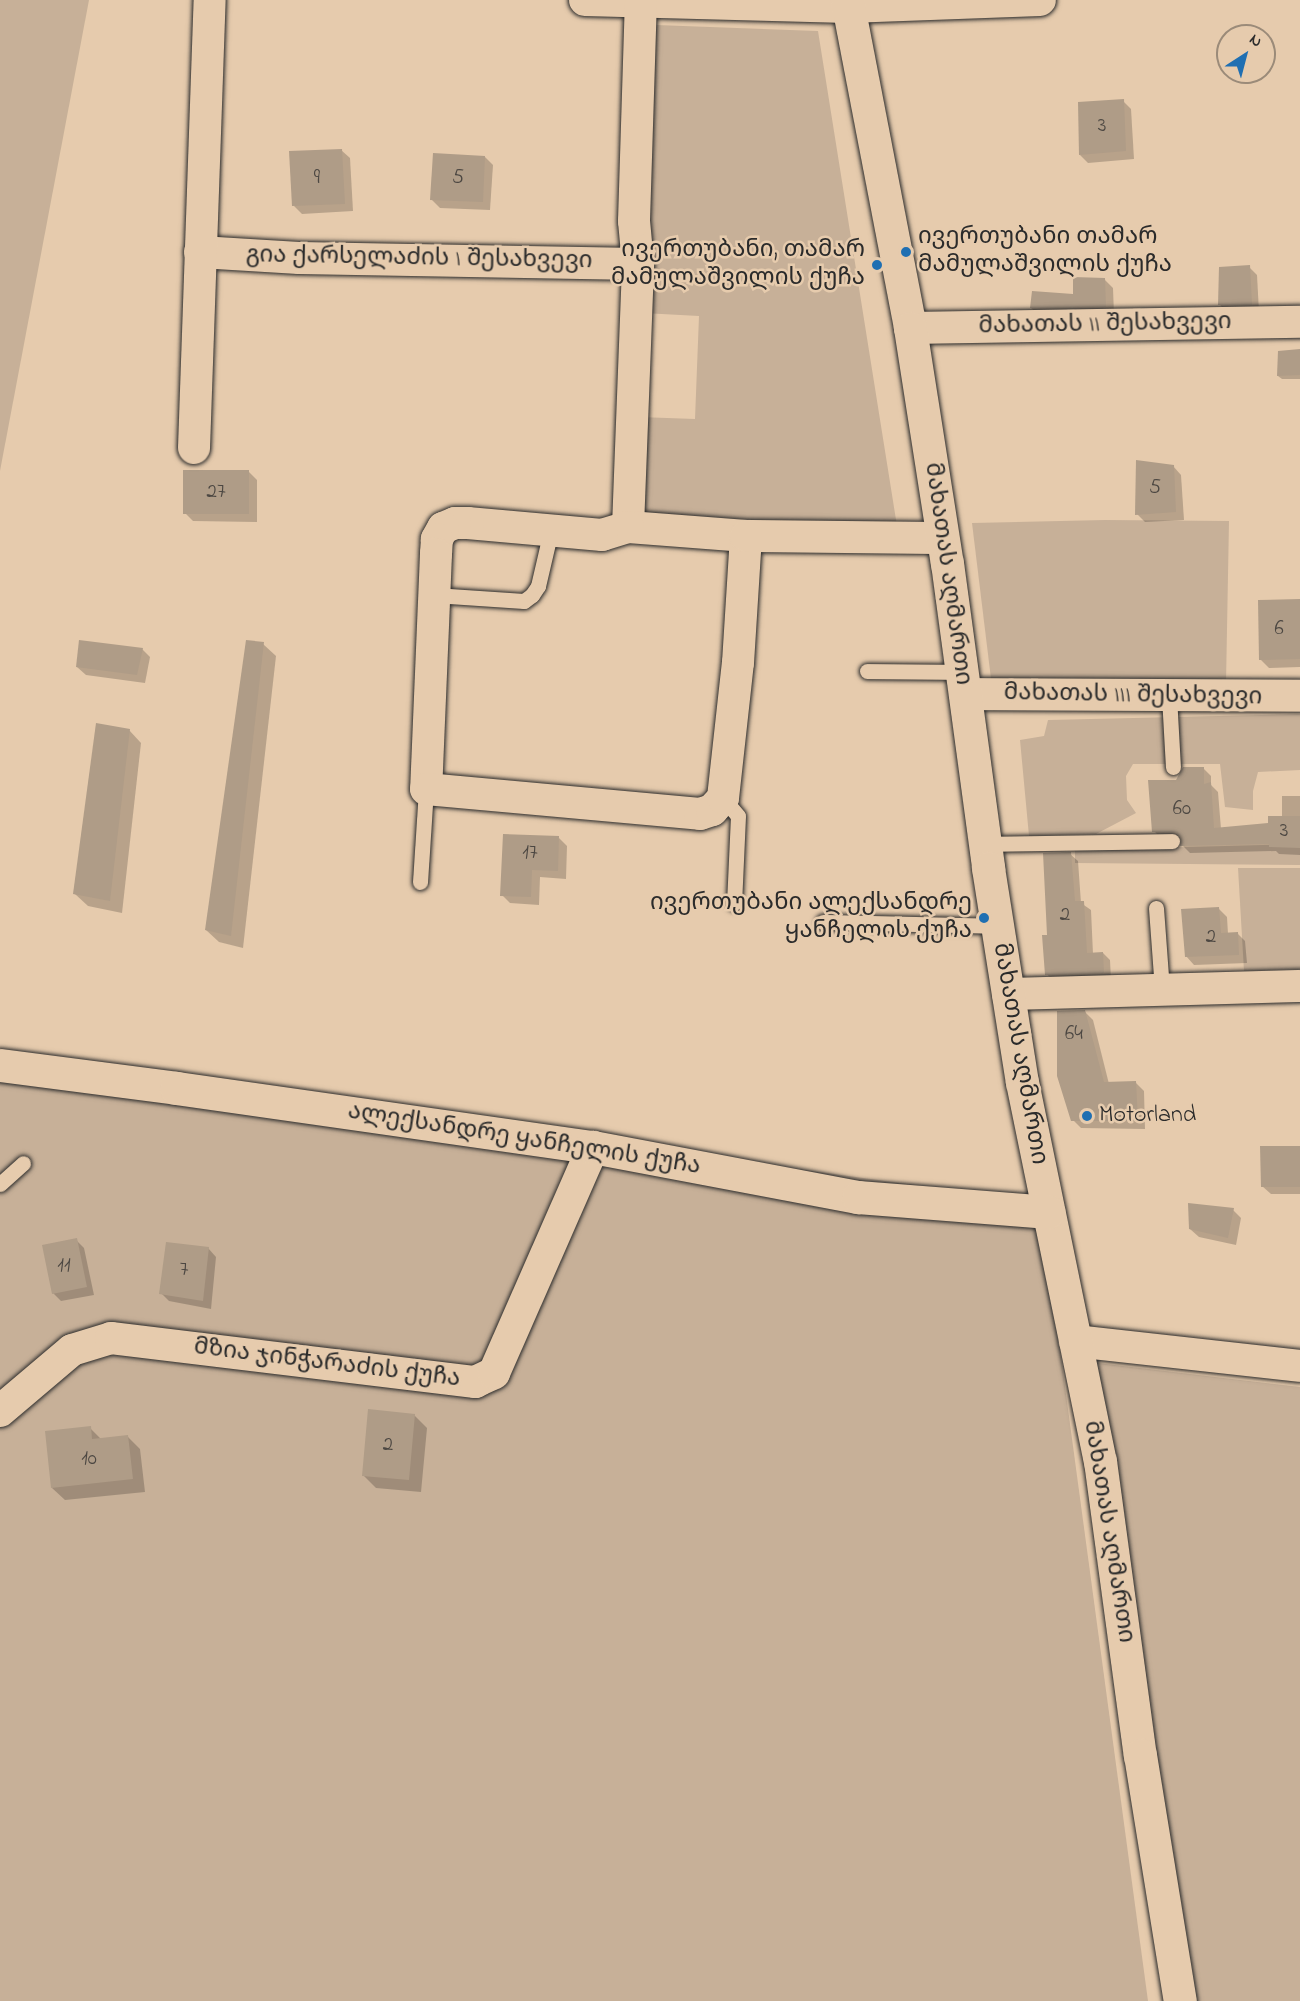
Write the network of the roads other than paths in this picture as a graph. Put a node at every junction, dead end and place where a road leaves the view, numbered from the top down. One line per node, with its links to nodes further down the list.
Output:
1 (210, 0): 6 (street)
2 (585, 0): 4 (street)
3 (1040, 0): 5 (street)
4 (641, 3): 5 (street); 7 (street)
5 (847, 4): 9 (main road, მახათას აღმართი)
6 (200, 252): 7 (street, გია ქარსელაძის I შესახვევი); 10 (street)
7 (638, 264): 11 (street)
8 (1300, 322): 9 (street, მახათას II შესახვევი)
9 (909, 328): 14 (main road, მახათას აღმართი)
10 (194, 448)
11 (628, 527): 12 (street); 13 (street)
12 (551, 531): 15 (lane); 15 (street)
13 (746, 536): 14 (street); 22 (street)
14 (943, 538): 17 (main road, მახათას აღმართი)
15 (434, 595): 21 (street)
16 (867, 670): 17 (lane)
17 (964, 683): 18 (street, მახათას III შესახვევი); 24 (main road, მახათას აღმართი)
18 (1169, 696): 19 (street, მახათას III შესახვევი); 20 (lane)
19 (1300, 696)
20 (1173, 767)
21 (426, 789): 22 (street); 25 (lane)
22 (723, 798): 26 (lane)
23 (1172, 841): 24 (lane)
24 (985, 844): 29 (main road, მახათას აღმართი)
25 (420, 882)
26 (734, 903)
27 (1156, 908): 31 (lane)
28 (823, 922): 29 (lane)
29 (997, 926): 32 (main road, მახათას აღმართი)
30 (1300, 986): 31 (street)
31 (1162, 990): 32 (street)
32 (1008, 994): 37 (main road, მახათას აღმართი)
33 (0, 1065): 34 (main road, ალექსანდრე ყანჩელის ქუჩა)
34 (592, 1147): 37 (main road, ალექსანდრე ყანჩელის ქუჩა); 40 (street, მზია ჯინჭარაძის ქუჩა)
35 (23, 1163): 36 (lane)
36 (0, 1184)
37 (1048, 1212): 38 (main road, მახათას აღმართი)
38 (1075, 1341): 39 (street); 41 (main road, მახათას აღმართი)
39 (1300, 1366)
40 (2, 1405)
41 (1180, 2001)

